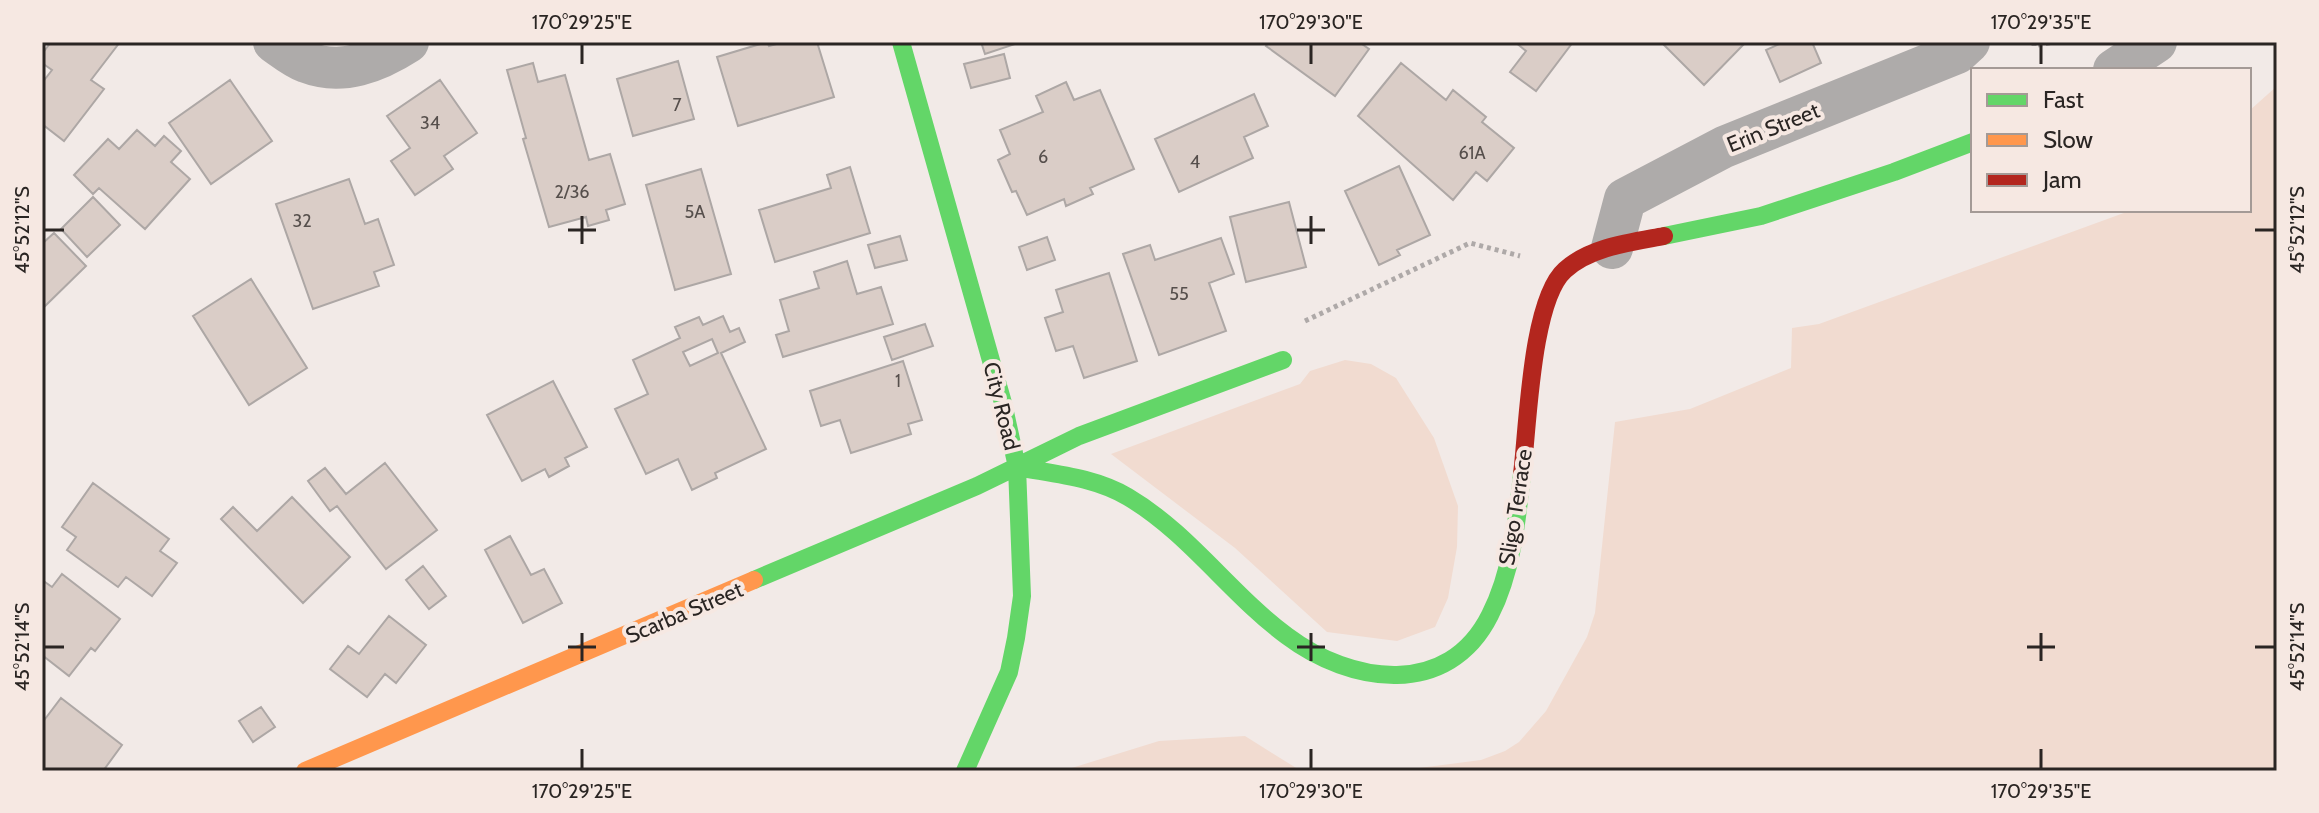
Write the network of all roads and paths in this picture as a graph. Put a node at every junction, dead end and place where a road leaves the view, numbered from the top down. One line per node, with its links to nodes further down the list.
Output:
1 (274, 42): 2 (street)
2 (408, 42)
3 (901, 42): 13 (street, City Road)
4 (1969, 42): 10 (street, Erin Street)
5 (2034, 42): 6 (path)
6 (2053, 42)
7 (2156, 42): 8 (street)
8 (2117, 68)
9 (1971, 143): 10 (street)
10 (1612, 248): 11 (street)
11 (1566, 268): 12 (path); 13 (street, Sligo Terrace)
12 (1283, 360): 13 (street)
13 (1017, 467): 14 (street, Scarba Street); 15 (street, City Road)
14 (305, 771)
15 (965, 771)

